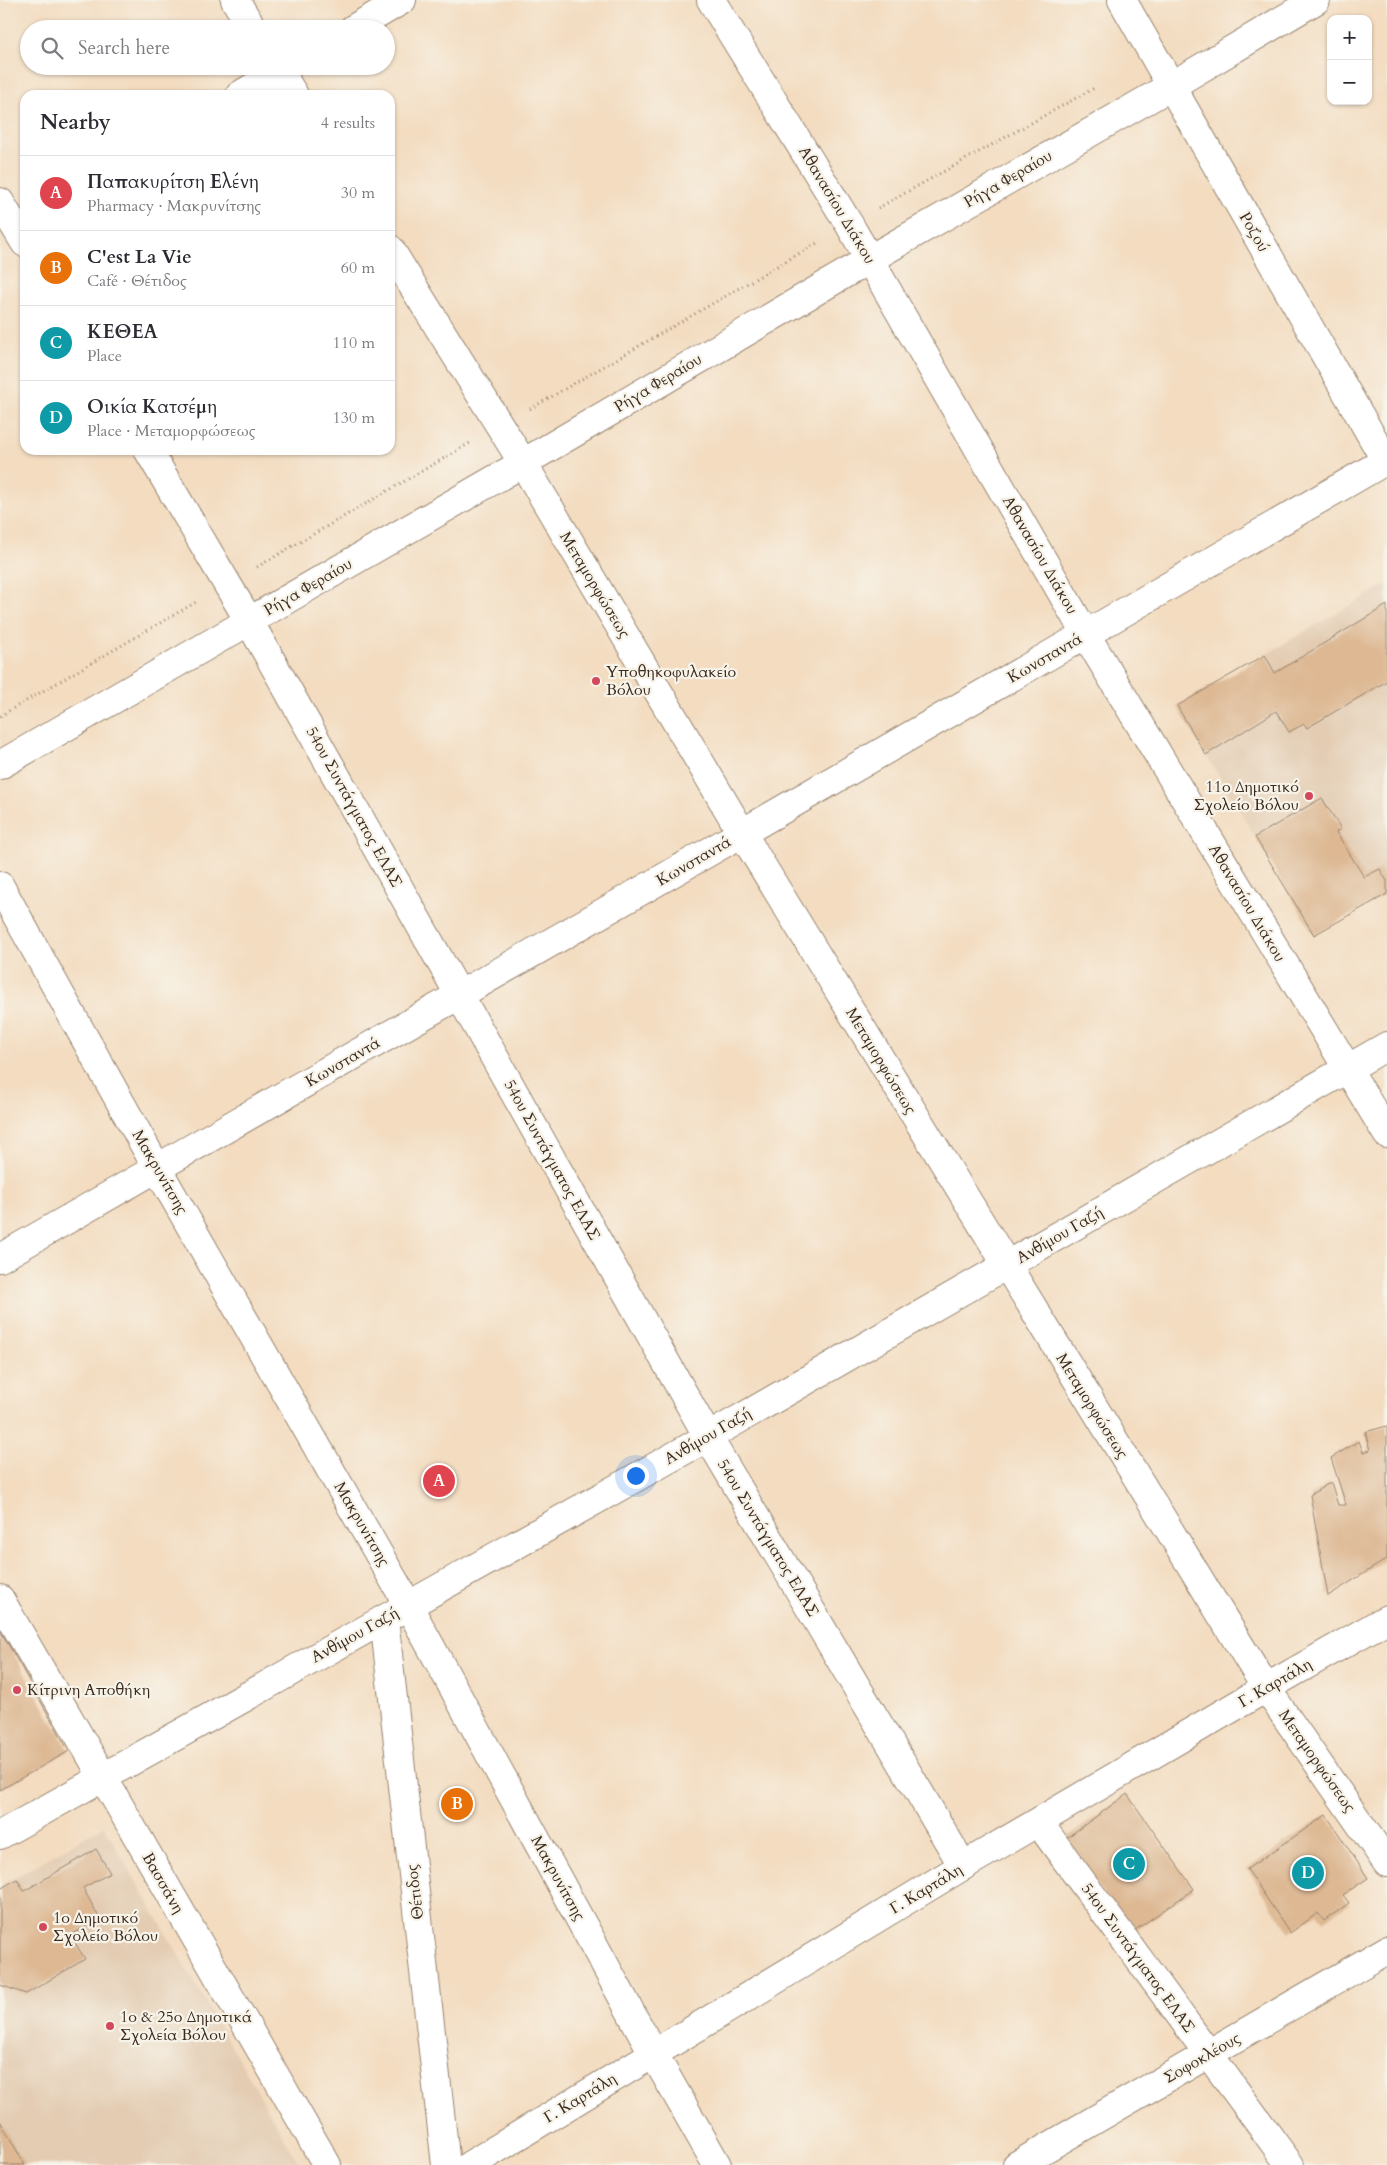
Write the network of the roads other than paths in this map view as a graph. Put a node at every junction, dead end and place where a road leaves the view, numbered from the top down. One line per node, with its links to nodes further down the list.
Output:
1 (235, 0): 6 (street)
2 (402, 0): 7 (street)
3 (711, 0): 16 (street, Αθανασίου Διάκου)
4 (1122, 0): 10 (street, Ροζού)
5 (1316, 0): 10 (street, Ρήγα Φεραίου)
6 (247, 20)
7 (368, 20)
8 (271, 75): 11 (street)
9 (285, 75): 12 (street)
10 (1171, 86): 16 (street, Ρήγα Φεραίου); 18 (street, Ροζού)
11 (248, 90)
12 (292, 90)
13 (0, 202): 14 (street)
14 (16, 233)
15 (395, 257): 19 (street, Μεταμορφώσεως)
16 (870, 259): 19 (street, Ρήγα Φεραίου); 21 (street, Αθανασίου Διάκου)
17 (151, 455): 20 (street, 54ου Συντάγματος ΕΛΑΣ)
18 (1387, 461): 21 (street, Κωνσταντά)
19 (523, 464): 20 (street, Ρήγα Φεραίου); 23 (street, Μεταμορφώσεως)
20 (250, 621): 22 (street, Ρήγα Φεραίου); 25 (street, 54ου Συντάγματος ΕΛΑΣ)
21 (1086, 634): 23 (street, Κωνσταντά); 27 (street, Αθανασίου Διάκου)
22 (0, 765)
23 (742, 833): 25 (street, Κωνσταντά); 31 (street, Μεταμορφώσεως)
24 (0, 886): 29 (street, Μακρυνίτσης)
25 (459, 995): 29 (street, Κωνσταντά); 32 (street, 54ου Συντάγματος ΕΛΑΣ)
26 (1387, 1046): 27 (street, Ανθίμου Γαζή)
27 (1347, 1070): 28 (street, Αθανασίου Διάκου); 31 (street, Ανθίμου Γαζή)
28 (1387, 1134)
29 (157, 1168): 30 (street, Κωνσταντά); 34 (street, Μακρυνίτσης)
30 (0, 1258)
31 (1006, 1266): 32 (street, Ανθίμου Γαζή); 37 (street, Μεταμορφώσεως)
32 (708, 1436): 34 (street, Ανθίμου Γαζή); 42 (street, 54ου Συντάγματος ΕΛΑΣ)
33 (0, 1599): 38 (street, Βασσάνη)
34 (408, 1605): 35 (street, Ανθίμου Γαζή); 44 (street, Μακρυνίτσης)
35 (384, 1619): 38 (street, Ανθίμου Γαζή); 47 (street, Θέτιδος)
36 (1387, 1619): 37 (street, Γ. Καρτάλη)
37 (1266, 1688): 39 (street, Γ. Καρτάλη); 41 (street, Μεταμορφώσεως)
38 (102, 1778): 40 (street, Ανθίμου Γαζή); 46 (street, Βασσάνη)
39 (1039, 1823): 42 (street, Γ. Καρτάλη); 45 (street, 54ου Συντάγματος ΕΛΑΣ)
40 (0, 1835)
41 (1387, 1863)
42 (963, 1866): 44 (street, Γ. Καρτάλη)
43 (1387, 1950): 45 (street, Σοφοκλέους)
44 (654, 2053): 48 (street, Γ. Καρτάλη); 49 (street, Μακρυνίτσης)
45 (1208, 2054): 50 (street, Σοφοκλέους); 51 (street, 54ου Συντάγματος ΕΛΑΣ)
46 (327, 2165)
47 (446, 2165)
48 (470, 2165)
49 (718, 2165)
50 (1017, 2165)
51 (1290, 2165)

